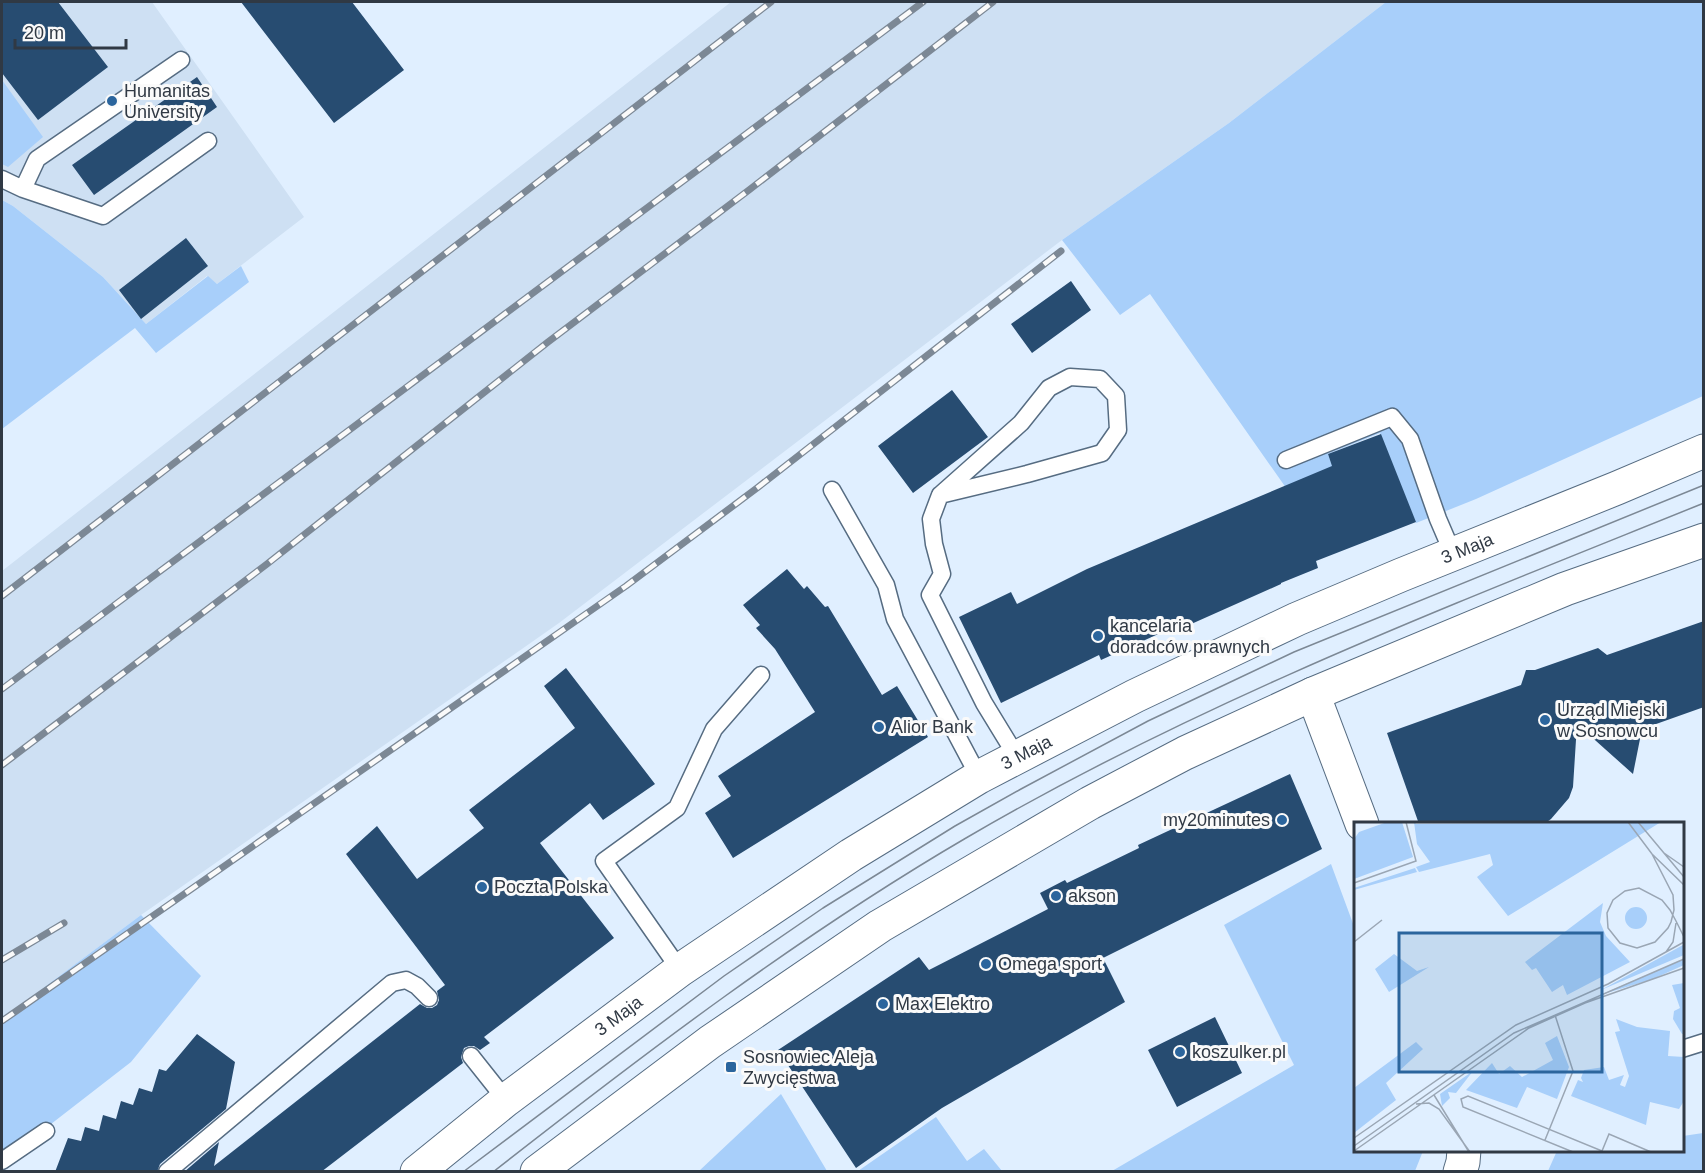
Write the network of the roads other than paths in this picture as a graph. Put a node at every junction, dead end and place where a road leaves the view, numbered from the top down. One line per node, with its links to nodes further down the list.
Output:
1 (181, 60): 4 (lane)
2 (208, 141): 4 (lane)
3 (2, 179): 4 (lane)
4 (23, 189)
5 (1704, 450): 10 (main road, 3 Maja)
6 (1286, 460): 10 (lane)
7 (832, 490): 14 (lane)
8 (940, 495): 8 (lane); 13 (lane)
9 (1704, 540): 12 (main road)
10 (1453, 554): 13 (main road, 3 Maja)
11 (761, 675): 16 (lane)
12 (1313, 694): 15 (main road); 27 (main road)
13 (1017, 757): 14 (main road, 3 Maja)
14 (979, 777): 16 (main road, 3 Maja)
15 (1361, 822)
16 (680, 970): 21 (main road, 3 Maja)
17 (429, 998): 25 (lane)
18 (1704, 1042): 19 (lane)
19 (1684, 1049)
20 (471, 1056): 21 (lane)
21 (506, 1100): 26 (main road, 3 Maja)
22 (46, 1131): 24 (lane)
23 (1464, 1152): 28 (main road)
24 (2, 1161)
25 (167, 1172)
26 (417, 1172)
27 (537, 1172)
28 (1460, 1172)

